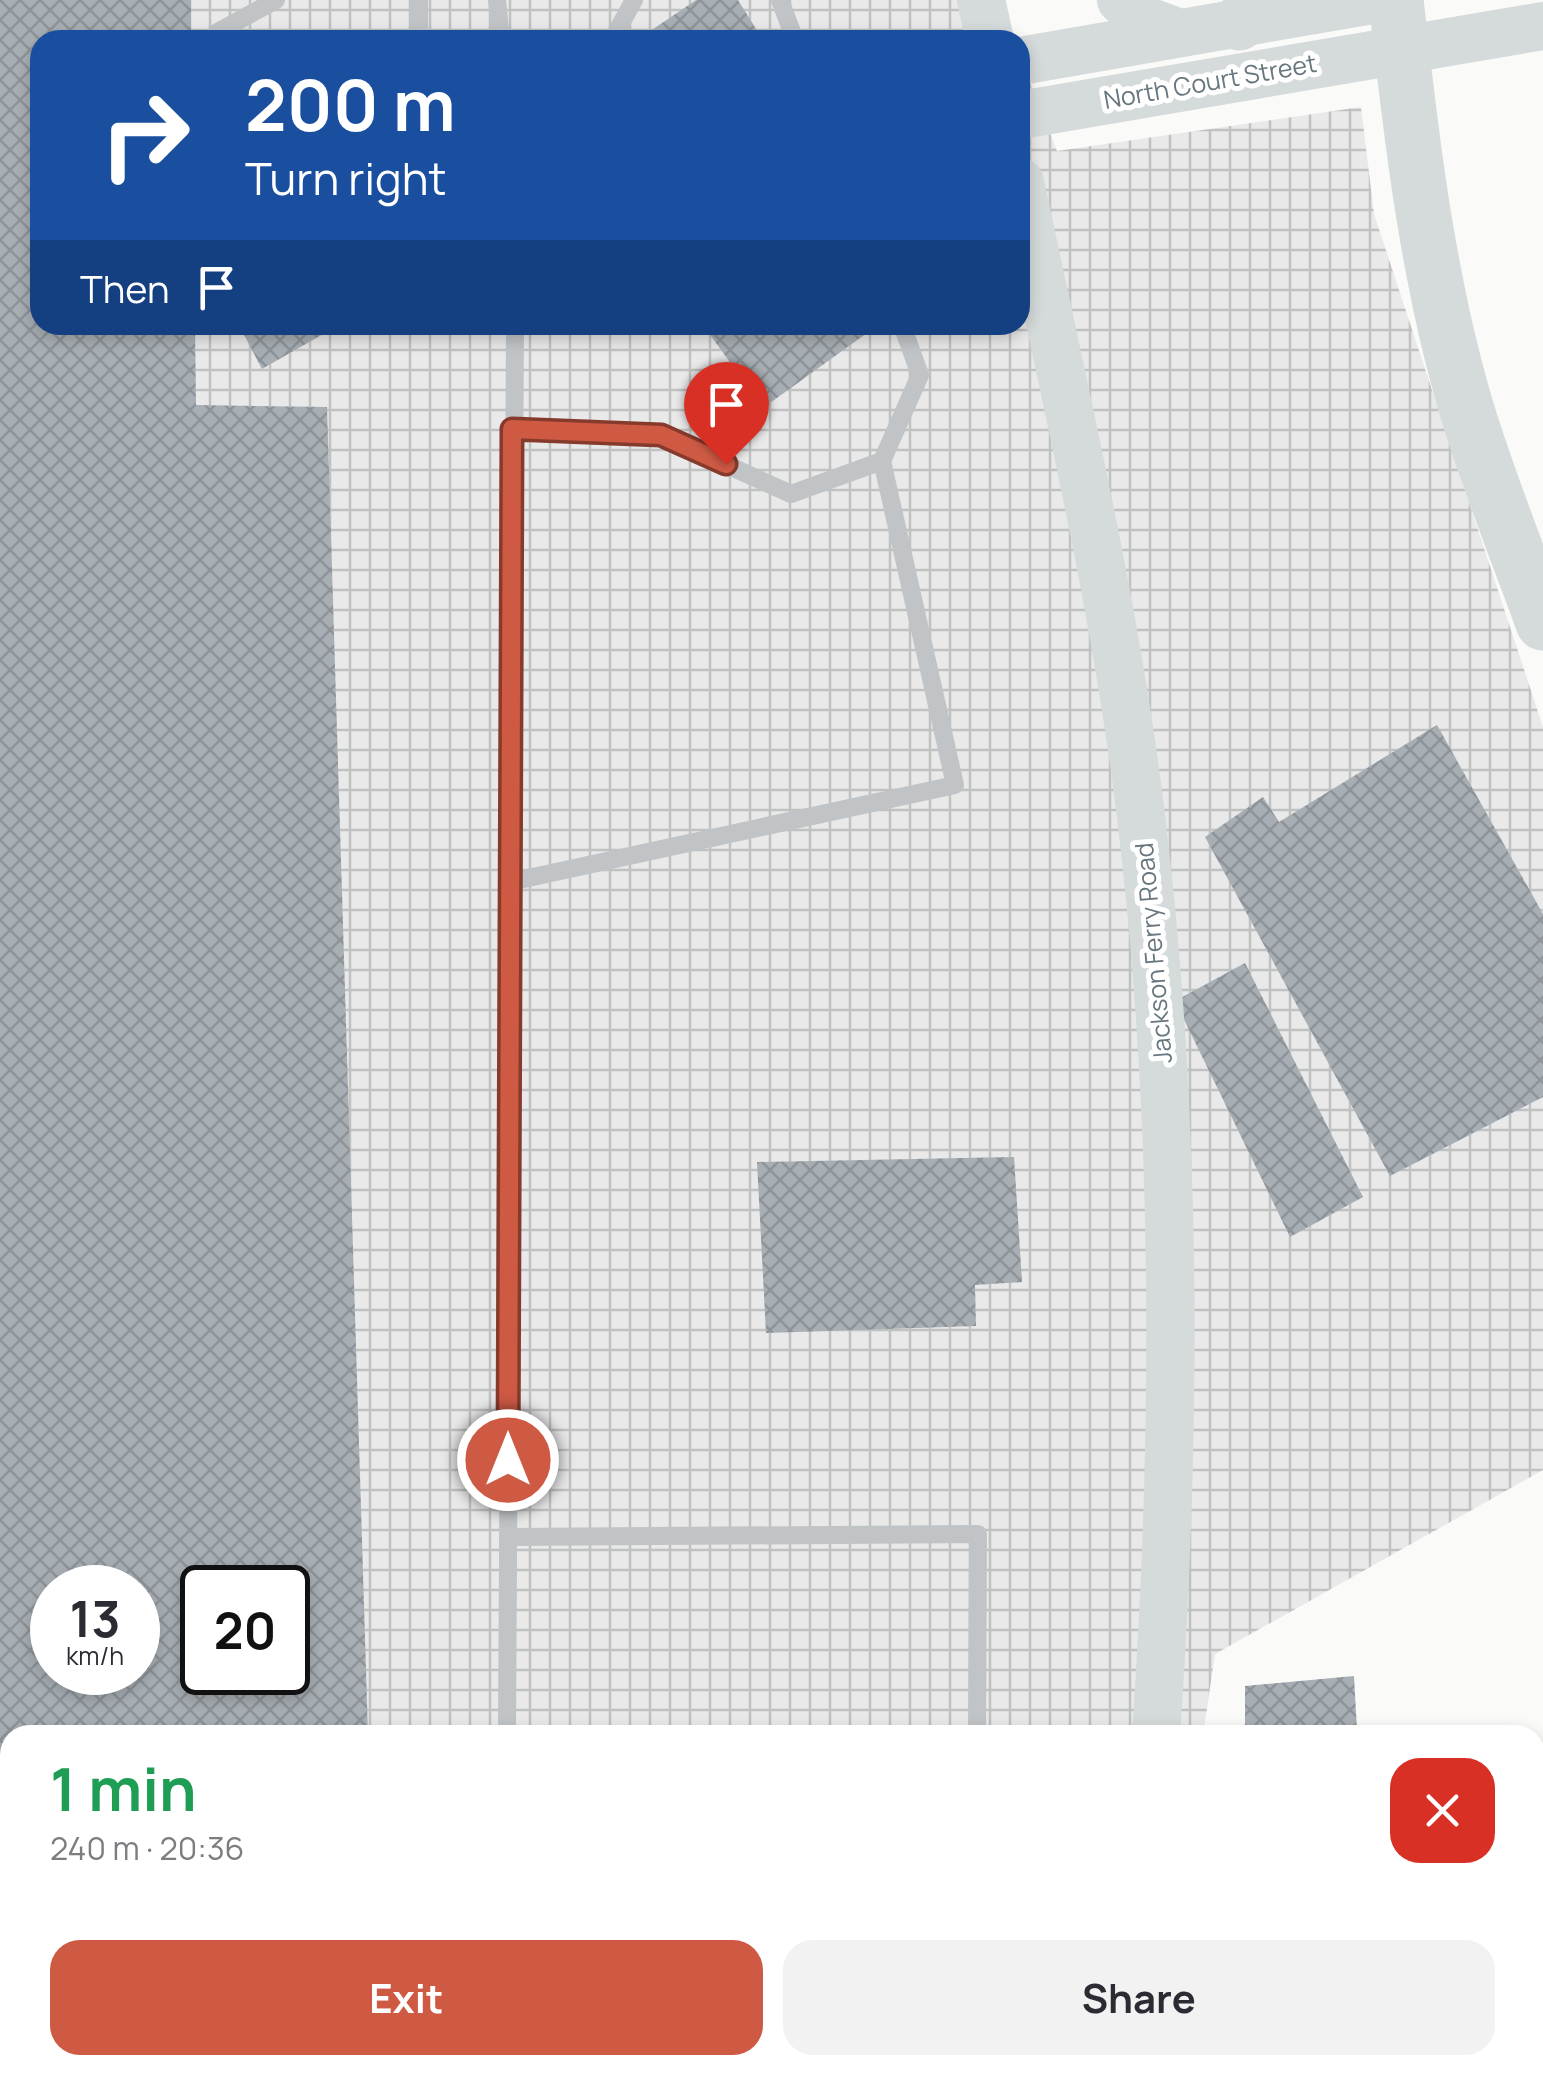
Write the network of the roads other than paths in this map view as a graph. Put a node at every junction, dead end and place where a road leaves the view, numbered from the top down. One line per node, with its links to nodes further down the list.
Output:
1 (276, 0): 12 (lane)
2 (419, 0): 13 (lane)
3 (497, 0): 14 (lane)
4 (634, 0): 15 (lane)
5 (780, 0): 16 (lane)
6 (982, 0): 17 (main road)
7 (1122, 0): 18 (main road)
8 (1372, 0): 9 (main road)
9 (1253, 12): 18 (main road)
10 (1398, 25): 11 (main road, North Court Street); 20 (main road, North Court Street); 26 (highway)
11 (1543, 26)
12 (221, 30)
13 (419, 30)
14 (500, 30)
15 (618, 30)
16 (790, 30)
17 (988, 30)
18 (1180, 33): 19 (main road)
19 (1030, 59)
20 (1030, 113)
21 (1030, 230): 31 (main road, Jackson Ferry Road)
22 (514, 335): 24 (lane)
23 (906, 335): 25 (lane)
24 (512, 429): 25 (lane); 27 (lane)
25 (882, 460): 27 (lane)
26 (1543, 623)
27 (510, 882): 28 (lane)
28 (508, 1537): 29 (lane); 30 (lane)
29 (507, 1725)
30 (977, 1725)
31 (1157, 1725)

